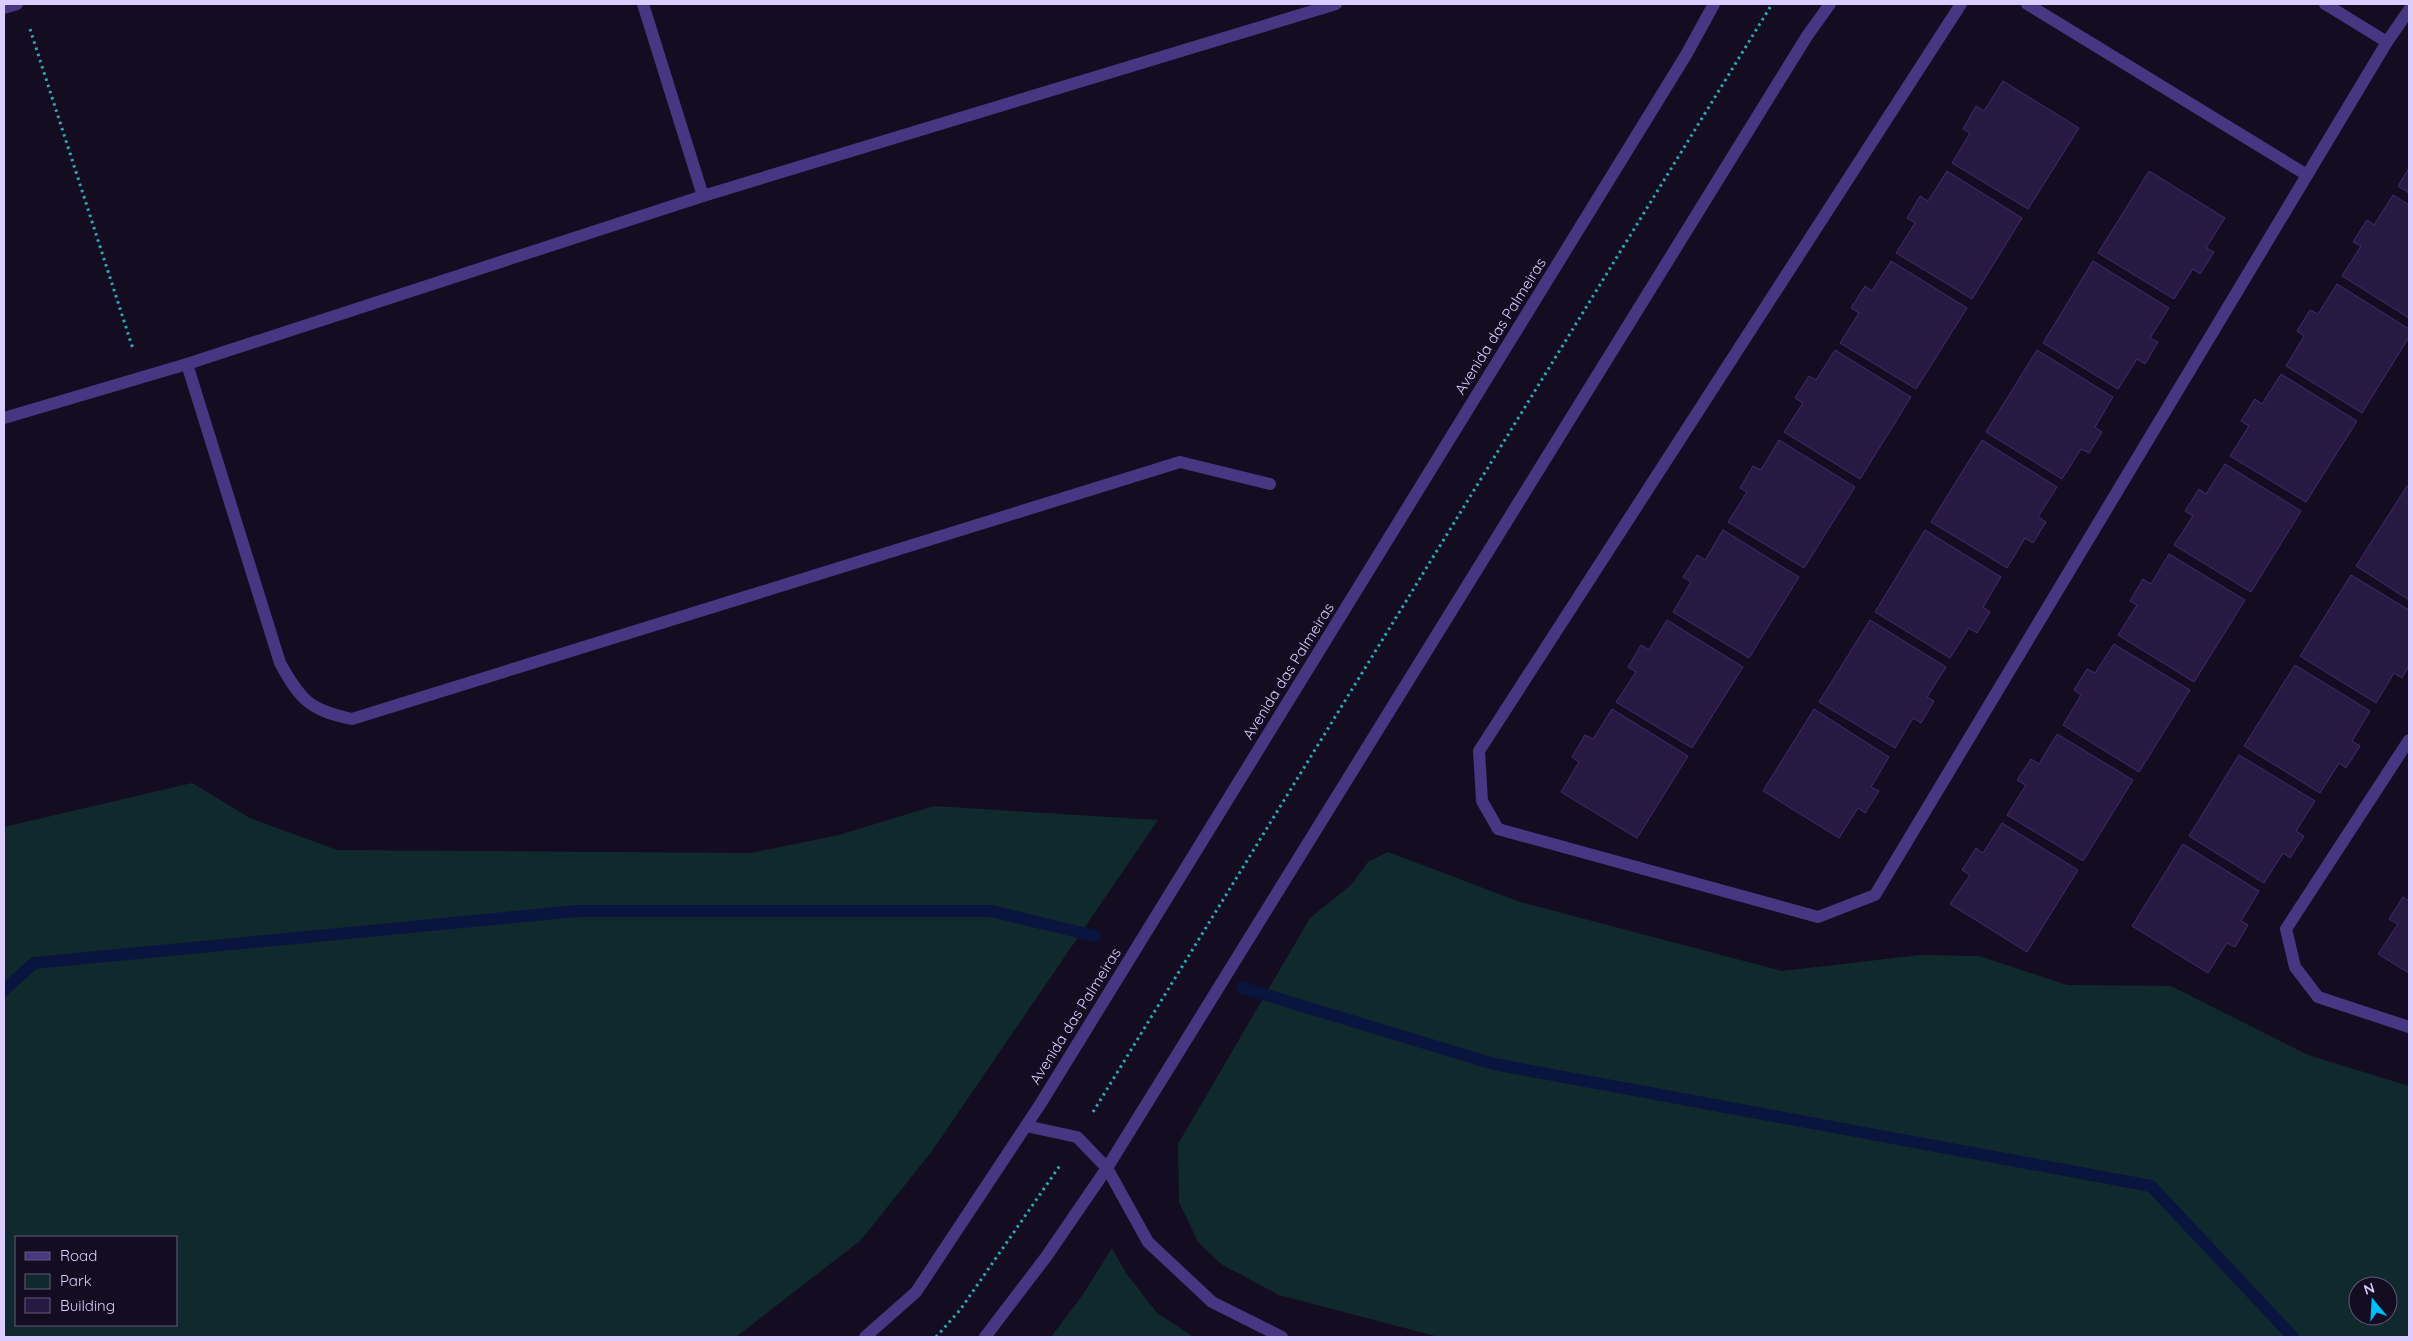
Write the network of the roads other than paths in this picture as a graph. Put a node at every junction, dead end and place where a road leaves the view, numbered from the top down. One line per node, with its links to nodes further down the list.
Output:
1 (17, 4): 9 (street)
2 (643, 4): 13 (street)
3 (1336, 4): 13 (street)
4 (1714, 4): 19 (street, Avenida das Palmeiras)
5 (1830, 4): 20 (street)
6 (1960, 4): 12 (street)
7 (2027, 4): 12 (street)
8 (2325, 4): 11 (street)
9 (4, 8)
10 (2409, 10): 11 (street)
11 (2387, 42): 12 (street)
12 (2307, 175)
13 (702, 196): 14 (street)
14 (187, 364): 15 (street); 16 (street)
15 (4, 418)
16 (1270, 484)
17 (2409, 740): 18 (street)
18 (2409, 1027)
19 (1026, 1126): 20 (street); 21 (street, Avenida das Palmeiras)
20 (1108, 1168): 22 (street); 23 (street)
21 (865, 1337)
22 (986, 1337)
23 (1282, 1337)

